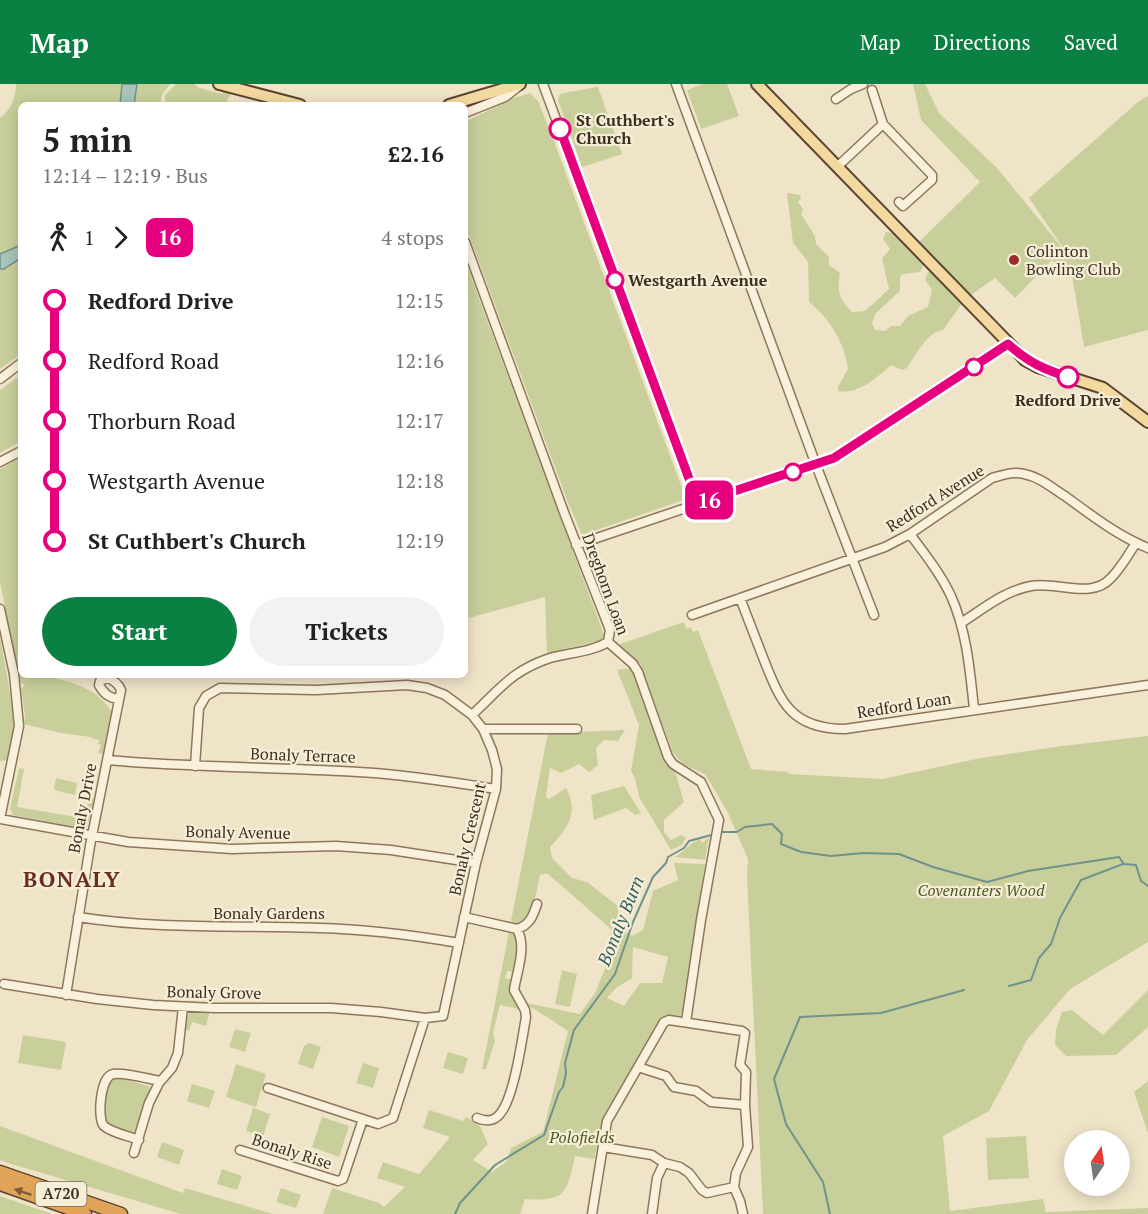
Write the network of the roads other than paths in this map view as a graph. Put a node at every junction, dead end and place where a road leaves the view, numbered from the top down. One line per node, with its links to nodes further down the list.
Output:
1 (219, 84): 9 (main road)
2 (521, 84): 7 (main road); 11 (street)
3 (543, 84): 24 (street)
4 (676, 84): 23 (street)
5 (757, 84): 14 (main road)
6 (869, 89): 8 (street); 13 (street)
7 (485, 93): 10 (main road); 11 (street)
8 (841, 98)
9 (288, 102)
10 (457, 102)
11 (483, 105): 12 (street)
12 (468, 112)
13 (883, 124): 14 (street); 15 (street)
14 (838, 166): 17 (main road)
15 (899, 202)
16 (468, 250): 27 (street, Dreghorn Loan)
17 (1008, 344): 20 (main road); 23 (street)
18 (18, 365): 19 (street)
19 (0, 379)
20 (1148, 422)
21 (18, 453): 22 (street)
22 (0, 462)
23 (816, 465): 24 (street); 29 (street)
24 (698, 503): 27 (street)
25 (910, 534): 26 (street, Redford Avenue); 29 (street, Redford Avenue); 35 (street)
26 (1136, 543): 28 (street, Redford Avenue); 35 (street)
27 (576, 545): 36 (street, Dreghorn Loan)
28 (1148, 548)
29 (853, 559): 30 (street, Redford Avenue); 33 (street)
30 (740, 598): 32 (street, Redford Avenue); 39 (street, Redford Loan)
31 (0, 609): 34 (street)
32 (692, 615)
33 (874, 615)
34 (1, 619): 46 (street)
35 (961, 623): 39 (street)
36 (608, 642): 40 (street); 60 (street, Dreghorn Loan)
37 (1148, 685): 39 (street, Redford Loan)
38 (119, 699): 43 (street, Bonaly Drive)
39 (974, 709)
40 (472, 715): 42 (street, Bonaly Crescent); 44 (street, Bonaly Crescent)
41 (571, 727): 42 (street)
42 (483, 729): 47 (street, Bonaly Crescent)
43 (107, 760): 44 (street, Bonaly Terrace); 49 (street, Bonaly Drive)
44 (195, 766): 47 (street, Bonaly Terrace)
45 (0, 770): 46 (street)
46 (11, 770): 48 (street)
47 (496, 789): 50 (street, Bonaly Crescent)
48 (0, 819): 49 (street, Bonaly Avenue)
49 (91, 837): 50 (street, Bonaly Avenue); 52 (street, Bonaly Drive)
50 (477, 862): 53 (street, Bonaly Crescent)
51 (537, 904): 54 (street)
52 (78, 916): 55 (street, Bonaly Gardens); 57 (street, Bonaly Drive)
53 (464, 917): 54 (street); 55 (street, Bonaly Crescent)
54 (517, 929): 65 (street)
55 (459, 943): 59 (street, Bonaly Crescent)
56 (4, 984): 57 (street, Bonaly Grove)
57 (66, 995): 58 (street, Bonaly Grove)
58 (183, 1007): 59 (street, Bonaly Grove); 62 (street)
59 (425, 1018): 66 (street)
60 (686, 1022): 61 (street); 64 (street)
61 (638, 1067): 64 (street); 68 (street)
62 (160, 1081): 67 (street); 67 (street)
63 (268, 1088): 66 (street)
64 (745, 1106): 74 (street)
65 (477, 1118)
66 (363, 1119): 69 (street, Bonaly Rise)
67 (139, 1140): 70 (street)
68 (603, 1147): 71 (street); 77 (street)
69 (240, 1150)
70 (134, 1153)
71 (664, 1163): 74 (street); 78 (street)
72 (0, 1172): 76 (highway, A720)
73 (0, 1184): 75 (highway, A720, one-way to 73)
74 (734, 1187): 79 (street)
75 (85, 1214)
76 (122, 1214)
77 (592, 1214)
78 (652, 1214)
79 (743, 1214)

